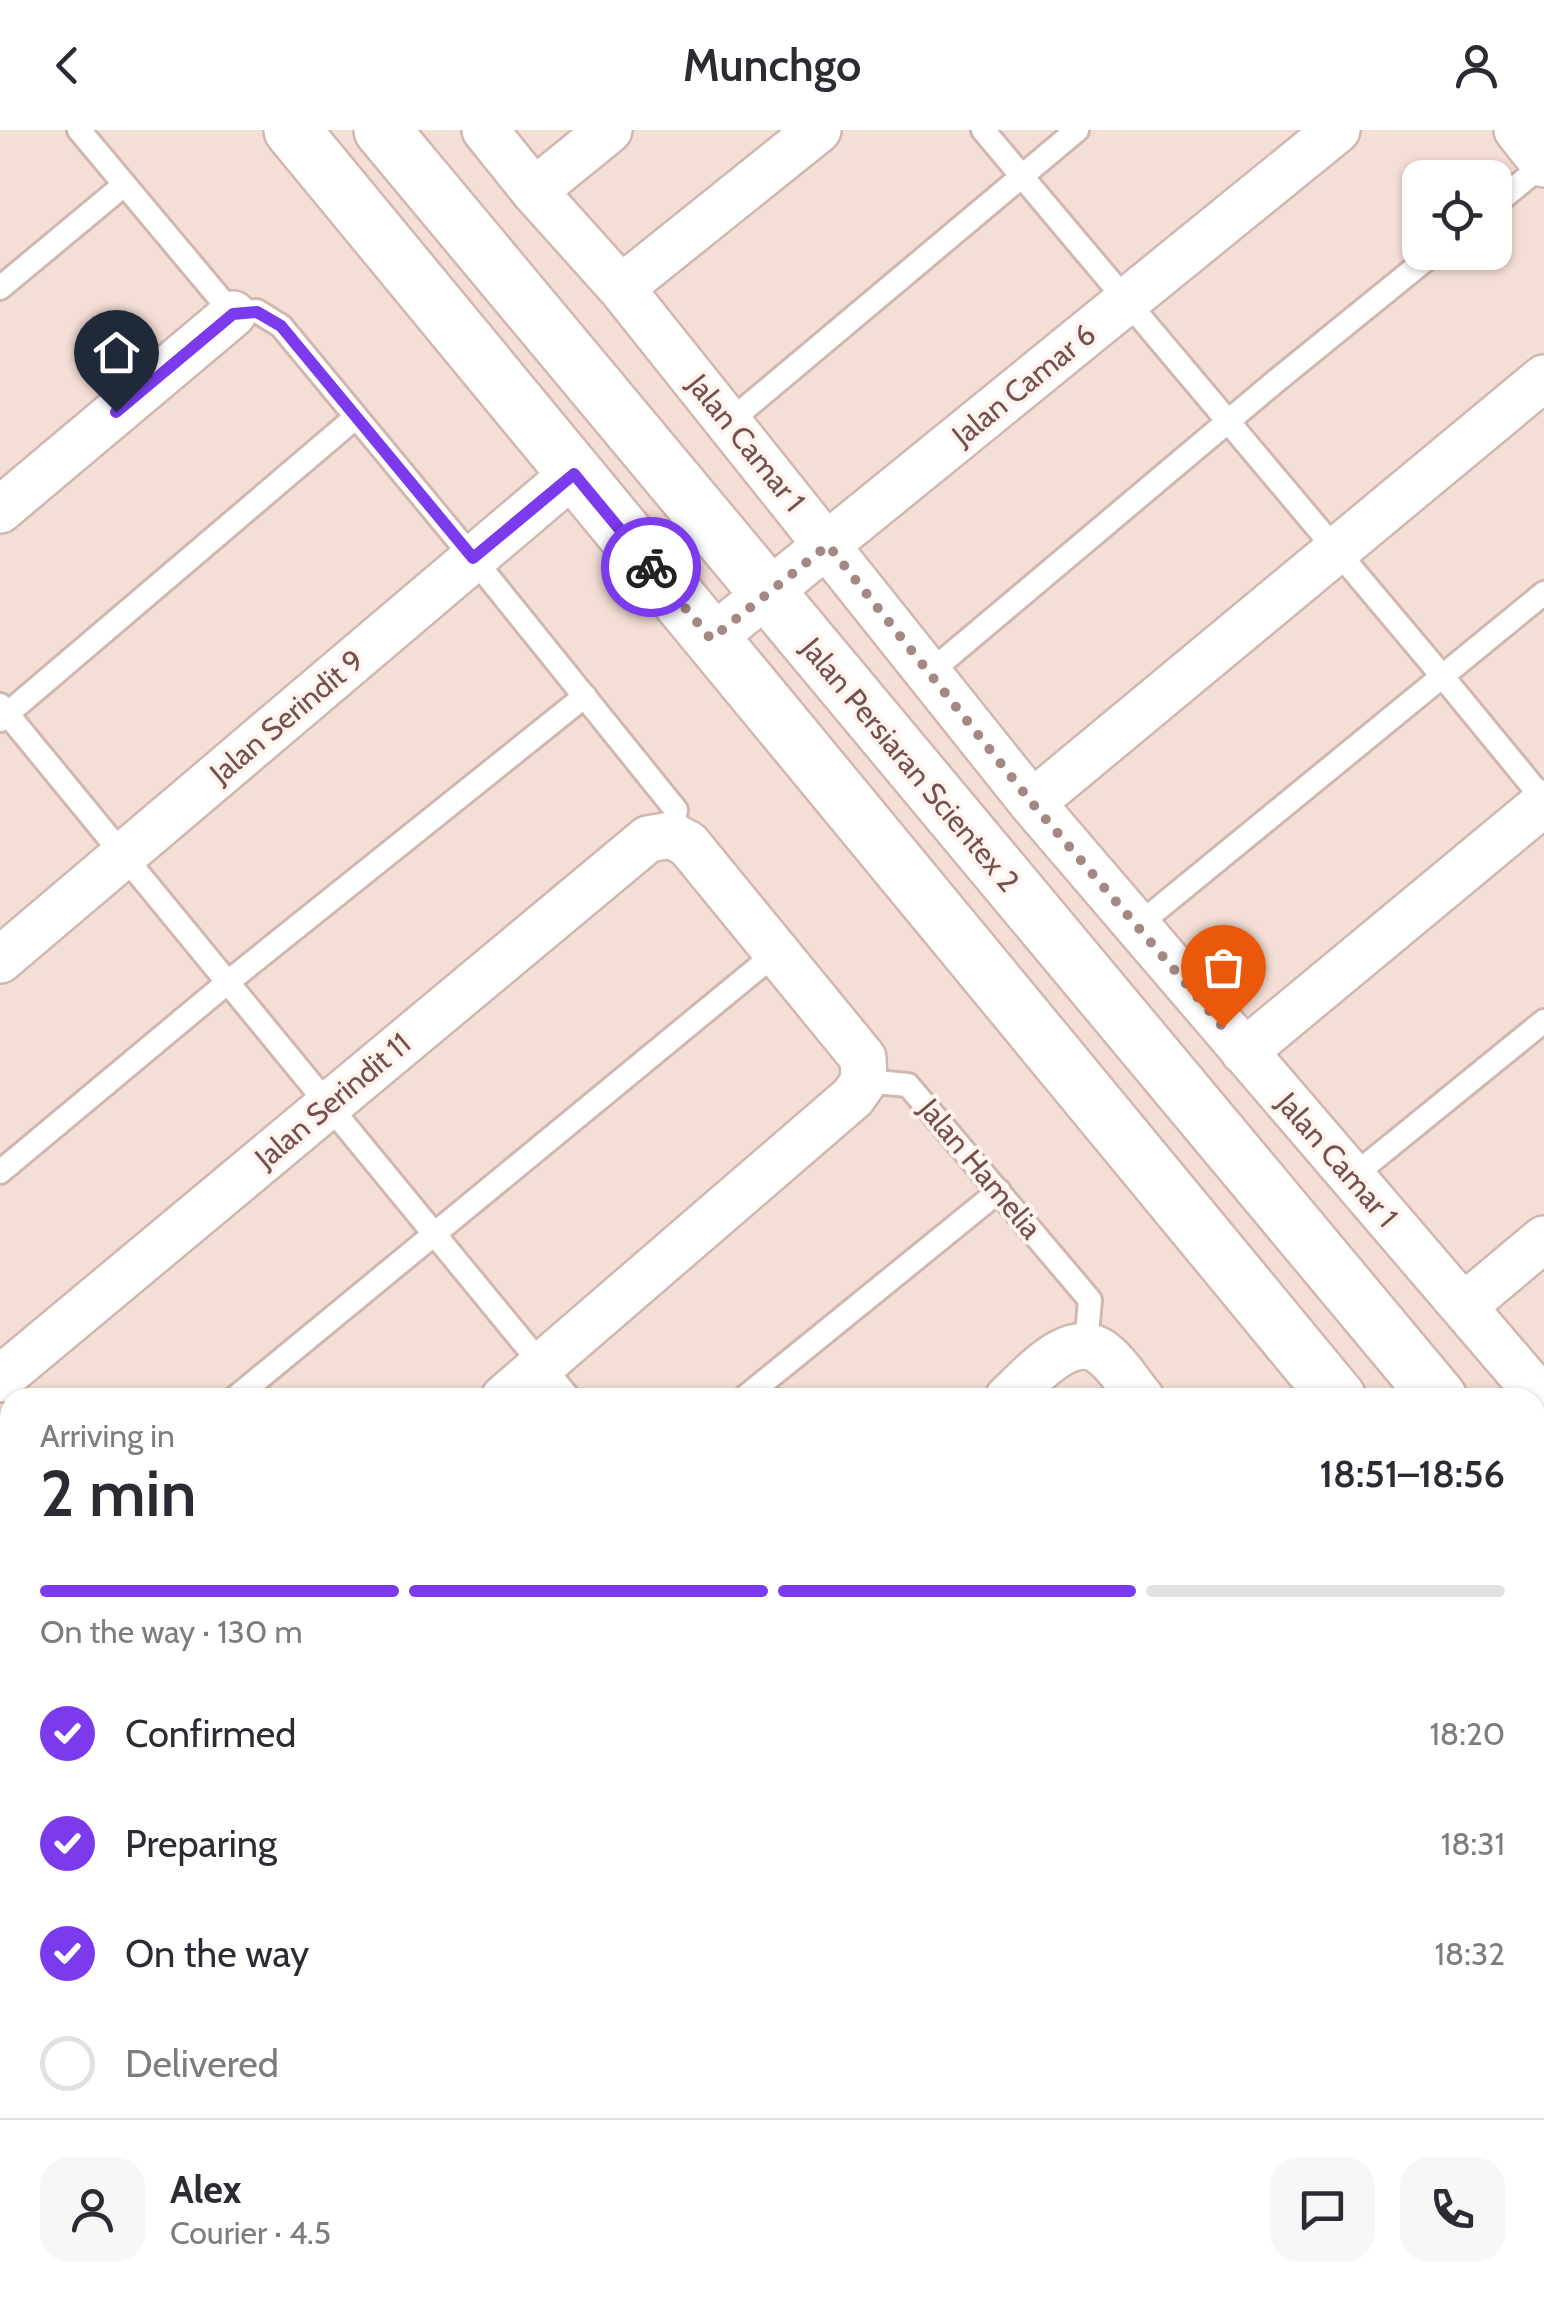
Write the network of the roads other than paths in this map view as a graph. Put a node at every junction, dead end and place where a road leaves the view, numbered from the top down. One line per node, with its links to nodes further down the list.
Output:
1 (78, 130): 13 (lane)
2 (292, 130): 25 (street)
3 (382, 130): 30 (street, Jalan Persiaran Scientex 2)
4 (485, 130): 15 (street, Jalan Camar 1)
5 (609, 130): 15 (street)
6 (818, 130): 18 (street)
7 (983, 130): 12 (lane)
8 (1077, 130): 12 (lane)
9 (1337, 130): 19 (street, Jalan Camar 6)
10 (1517, 130): 11 (street)
11 (1544, 164): 14 (lane)
12 (1022, 175): 19 (lane); 23 (lane)
13 (124, 185): 17 (lane); 20 (lane)
14 (1512, 190)
15 (534, 191): 18 (street, Jalan Camar 1)
16 (1413, 270): 24 (lane)
17 (0, 288)
18 (621, 288): 23 (street, Jalan Camar 1)
19 (1127, 302): 24 (lane); 27 (street, Jalan Camar 6)
20 (233, 314): 22 (lane); 26 (street)
21 (1544, 378): 28 (street)
22 (356, 417): 29 (lane); 36 (lane)
23 (729, 422): 27 (street, Jalan Camar 1)
24 (1228, 422): 28 (lane); 33 (lane)
25 (574, 474): 29 (street, Jalan Serindit 9); 32 (street)
26 (0, 510)
27 (828, 545): 30 (street, Jalan Camar 6); 33 (street, Jalan Camar 1)
28 (1336, 551): 34 (lane); 38 (street)
29 (473, 558): 35 (lane); 40 (street, Jalan Serindit 9)
30 (766, 593): 32 (street, Jalan Camar 6); 63 (street, Jalan Persiaran Scientex 2)
31 (1544, 594): 34 (lane)
32 (711, 639): 62 (street)
33 (929, 673): 38 (street, Jalan Camar 1)
34 (1443, 676): 37 (lane); 41 (lane)
35 (585, 696): 39 (lane); 44 (lane)
36 (2, 713): 40 (lane)
37 (1544, 801): 46 (street)
38 (1032, 803): 41 (street, Jalan Camar 1)
39 (671, 834): 42 (street); 48 (street, Jalan Serindit 11)
40 (124, 855): 43 (street, Jalan Serindit 9); 44 (lane)
41 (1137, 926): 46 (street, Jalan Camar 1)
42 (776, 953): 47 (street); 52 (lane)
43 (0, 960)
44 (228, 982): 48 (lane); 49 (lane)
45 (1544, 1022): 50 (lane)
46 (1244, 1052): 50 (street, Jalan Camar 1)
47 (864, 1080): 51 (lane, Jalan Hamelia); 57 (street)
48 (328, 1105): 52 (lane); 56 (street, Jalan Serindit 11)
49 (0, 1172)
50 (1352, 1177): 54 (street, Jalan Camar 1)
51 (999, 1190): 55 (lane, Jalan Hamelia); 59 (lane)
52 (434, 1233): 57 (lane); 58 (lane)
53 (1544, 1240): 54 (street)
54 (1464, 1306): 64 (street, Jalan Camar 1)
55 (1086, 1345): 60 (street); 61 (street)
56 (0, 1379)
57 (556, 1382)
58 (247, 1388)
59 (756, 1388)
60 (1019, 1388)
61 (1133, 1388)
62 (1330, 1388)
63 (1432, 1388)
64 (1533, 1388)

